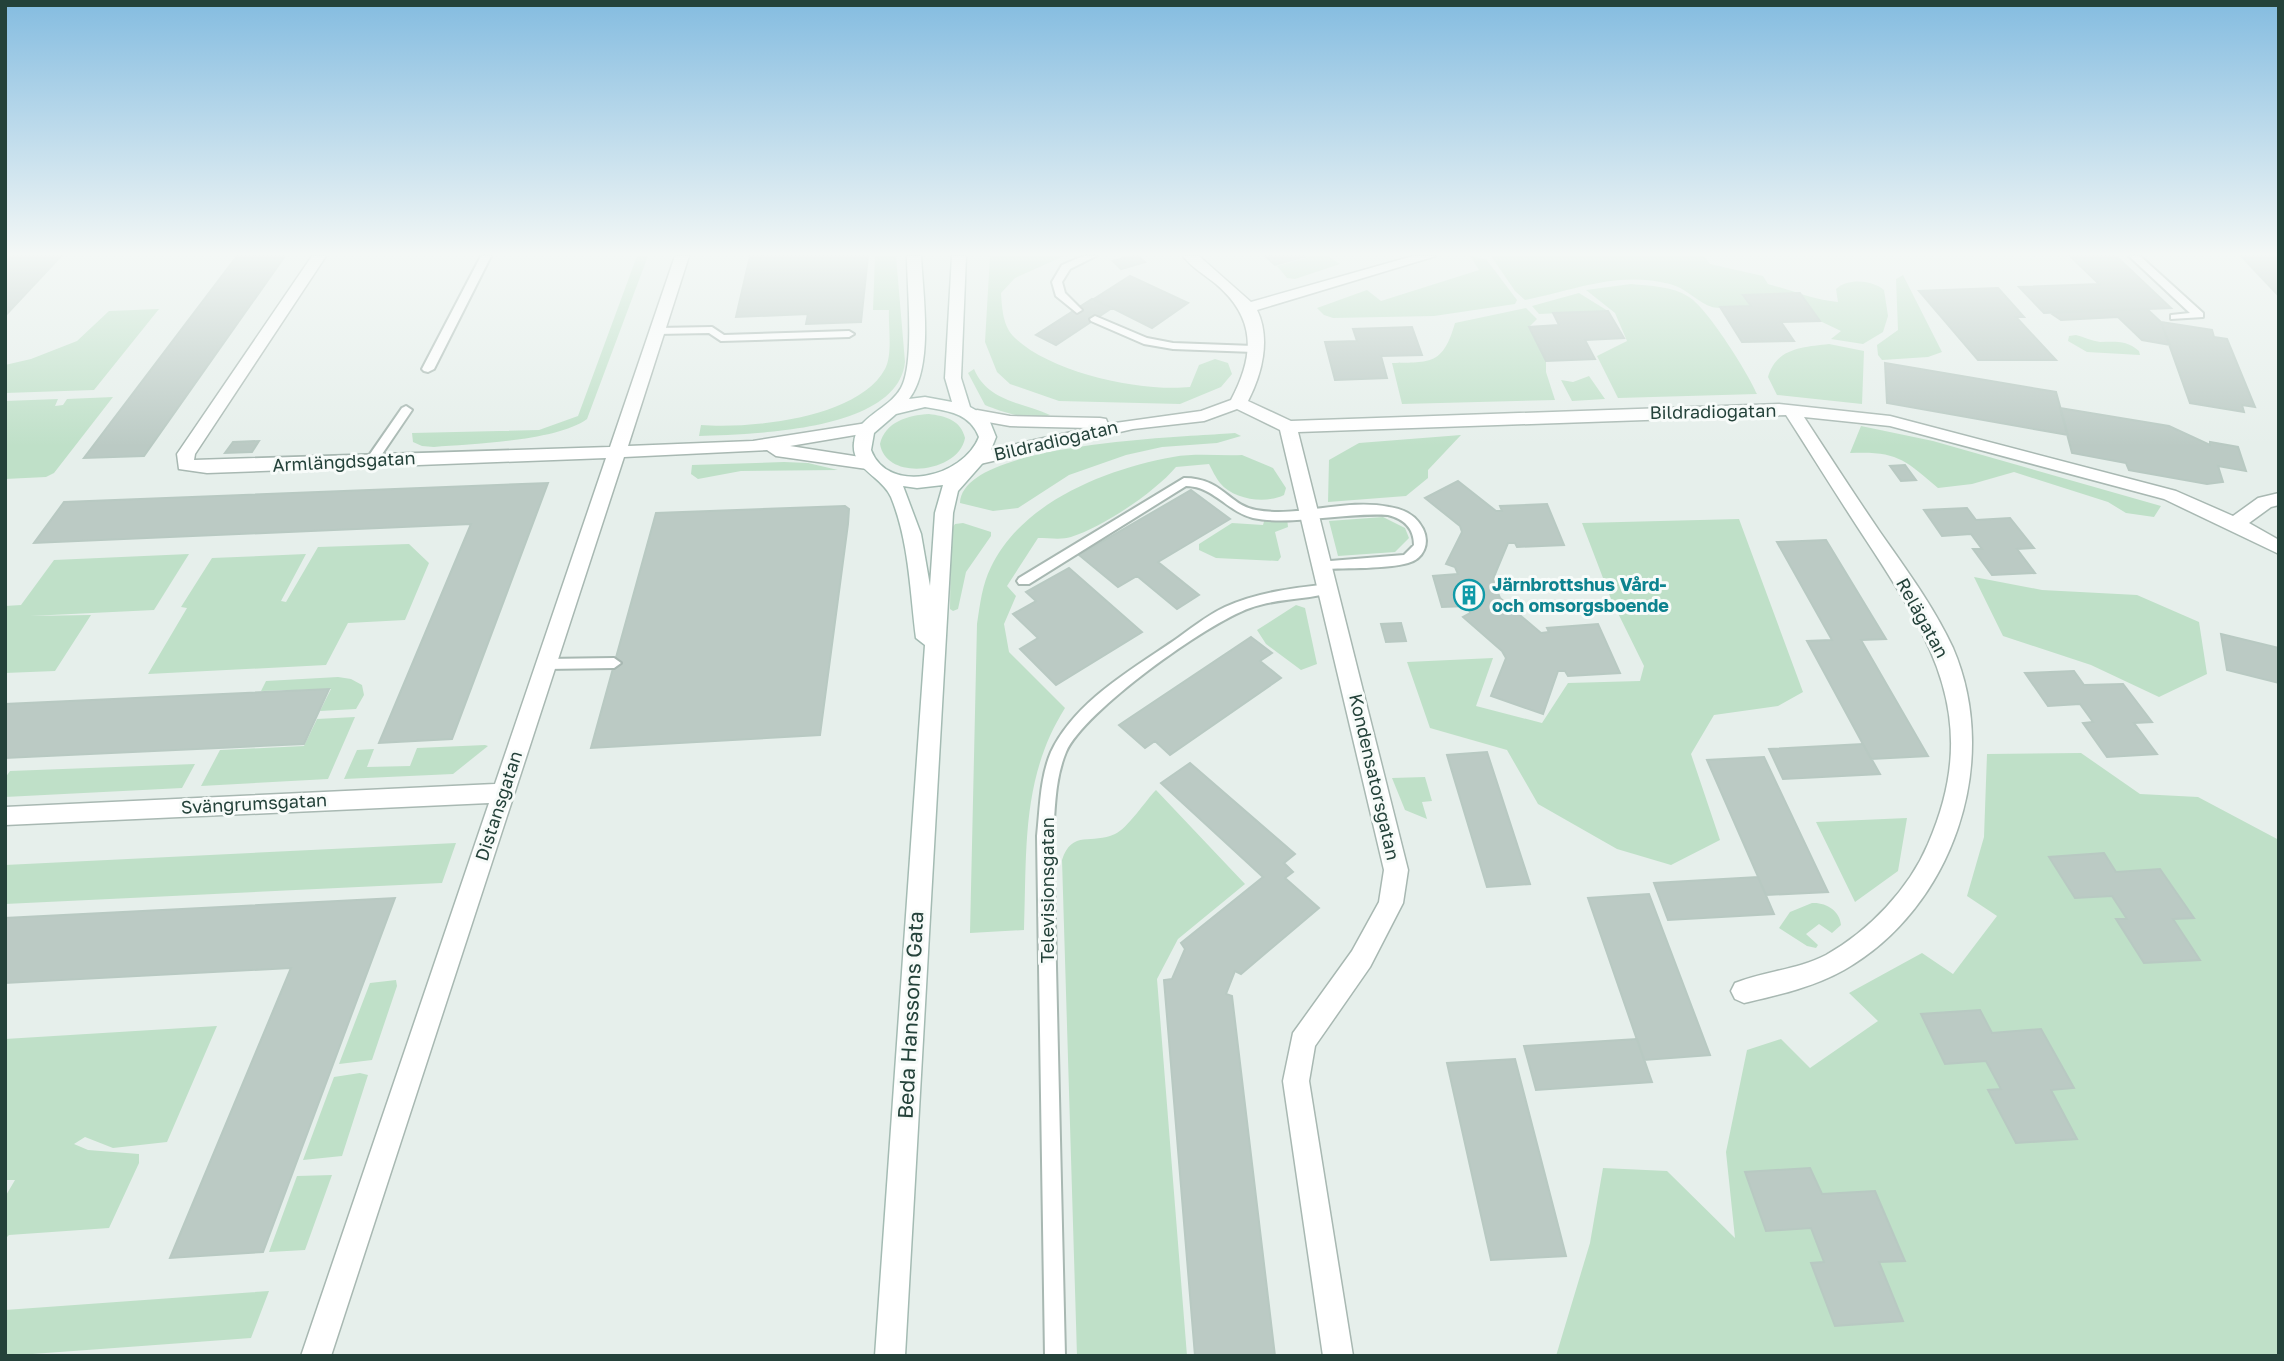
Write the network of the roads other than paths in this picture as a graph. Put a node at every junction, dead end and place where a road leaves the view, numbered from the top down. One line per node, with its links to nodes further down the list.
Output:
1 (277, 320): 22 (street, Armlängdsgatan)
2 (453, 320): 11 (lane)
3 (661, 320): 8 (street, Distansgatan)
4 (915, 320): 13 (street)
5 (956, 320): 15 (street, Beda Hanssons Gata)
6 (1096, 320): 10 (lane)
7 (1252, 320): 10 (street)
8 (657, 331): 9 (lane); 21 (street, Distansgatan)
9 (849, 334)
10 (1254, 349): 12 (street)
11 (428, 369)
12 (1238, 404): 17 (street, Bildradiogatan); 18 (street, Bildradiogatan)
13 (893, 409): 15 (street); 19 (street)
14 (406, 410): 22 (lane)
15 (969, 411): 17 (street, Bildradiogatan); 24 (street, Beda Hanssons Gata)
16 (1792, 411): 18 (street, Bildradiogatan); 28 (street, Bildradiogatan); 38 (street, Relägatan)
17 (1133, 424): 24 (street, Bildradiogatan)
18 (1288, 427): 27 (street, Kondensatorsgatan)
19 (867, 428): 20 (street, Armlängdsgatan); 23 (street)
20 (753, 447): 21 (street, Armlängdsgatan); 23 (street, Armlängdsgatan)
21 (620, 450): 22 (street, Armlängdsgatan); 34 (street, Distansgatan)
22 (372, 460)
23 (867, 463): 25 (street)
24 (972, 464): 25 (street); 35 (street, Beda Hanssons Gata)
25 (890, 478): 35 (street, Beda Hanssons Gata)
26 (2279, 499): 28 (street)
27 (1312, 515): 30 (street, Kondensatorsgatan); 30 (lane); 31 (lane)
28 (2235, 524): 29 (street, Bildradiogatan)
29 (2279, 548)
30 (1323, 565): 32 (street, Kondensatorsgatan)
31 (1024, 581)
32 (1329, 589): 41 (lane, Televisionsgatan); 42 (street, Kondensatorsgatan)
33 (614, 663): 34 (lane)
34 (546, 664): 36 (street, Distansgatan)
35 (932, 674): 40 (street, Beda Hanssons Gata)
36 (503, 793): 37 (street, Svängrumsgatan); 39 (street, Distansgatan)
37 (5, 816)
38 (1744, 991)
39 (316, 1356)
40 (890, 1356)
41 (1055, 1356)
42 (1338, 1356)

